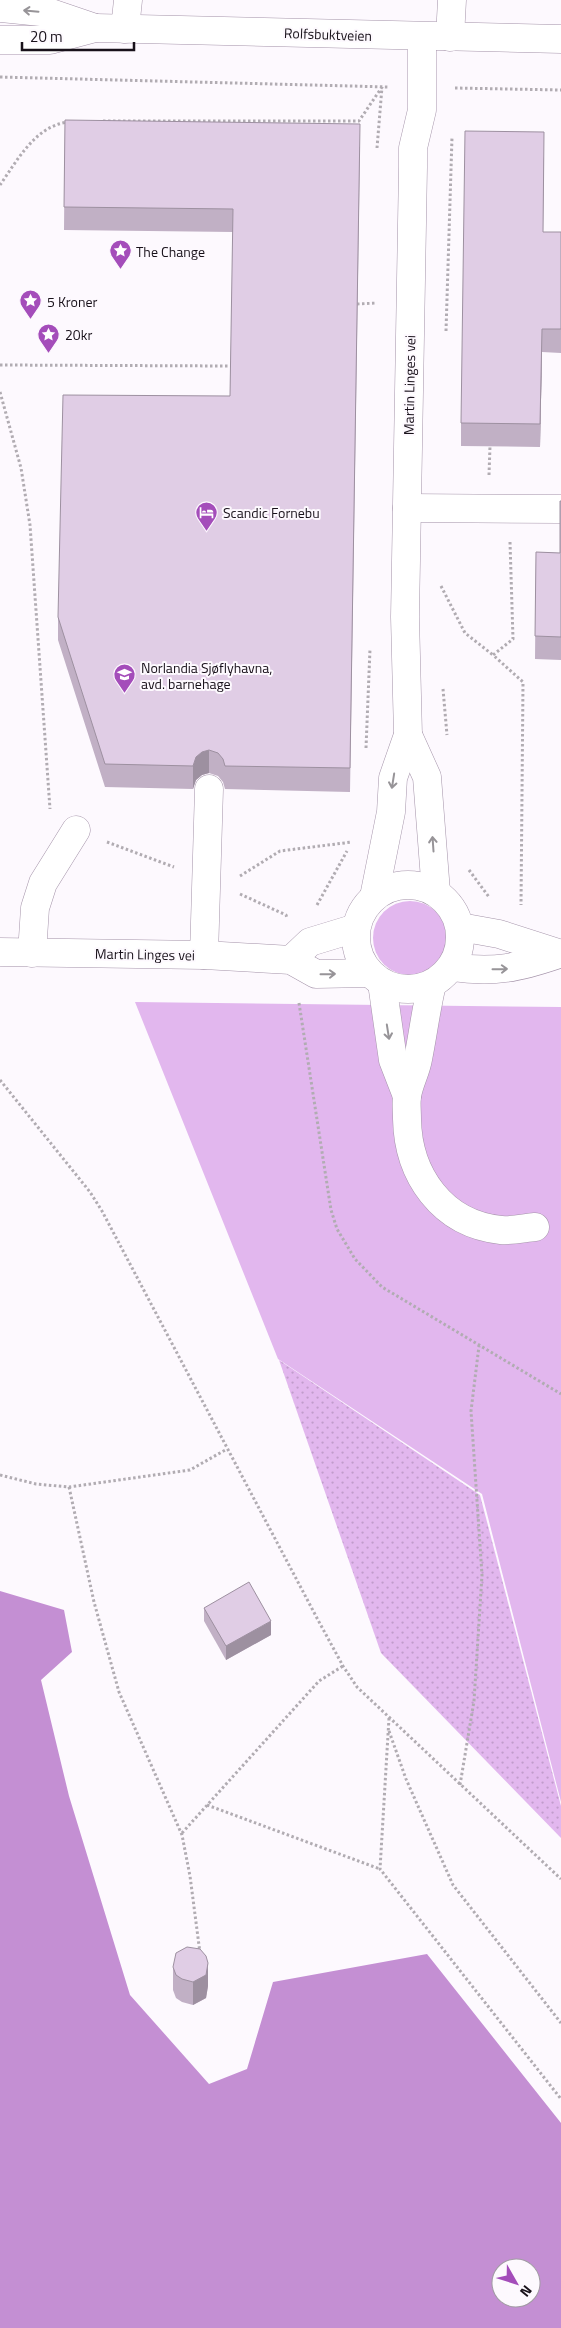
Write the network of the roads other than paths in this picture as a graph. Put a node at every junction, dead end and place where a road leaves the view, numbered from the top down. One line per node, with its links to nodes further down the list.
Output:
1 (128, 0): 5 (street)
2 (452, 0): 7 (street)
3 (0, 8): 4 (street, Rolfsbuktveien, one-way to 3)
4 (95, 28): 5 (street, Rolfsbuktveien); 9 (street, Rolfsbuktveien)
5 (125, 29): 6 (street, Rolfsbuktveien)
6 (422, 37): 7 (street, Rolfsbuktveien); 10 (street, Martin Linges vei)
7 (450, 37): 8 (street, Rolfsbuktveien)
8 (561, 39)
9 (0, 40)
10 (407, 508): 11 (street); 12 (street, Martin Linges vei)
11 (561, 509)
12 (408, 735): 15 (street, Martin Linges vei, one-way to 12); 16 (street, Martin Linges vei, one-way to 16)
13 (209, 789): 22 (street)
14 (76, 830): 20 (street)
15 (436, 892): 16 (street); 17 (street)
16 (374, 898): 18 (street)
17 (460, 927): 21 (street); 24 (street)
18 (356, 928): 23 (street); 25 (street)
19 (0, 952): 20 (street, Martin Linges vei)
20 (32, 952): 22 (street, Martin Linges vei)
21 (560, 954): 24 (street, one-way to 21)
22 (204, 955): 23 (street, Martin Linges vei)
23 (291, 960): 25 (street, Martin Linges vei, one-way to 25)
24 (442, 975): 25 (street); 26 (street)
25 (376, 978): 26 (street, one-way to 26)
26 (407, 1096): 27 (street)
27 (535, 1227)

